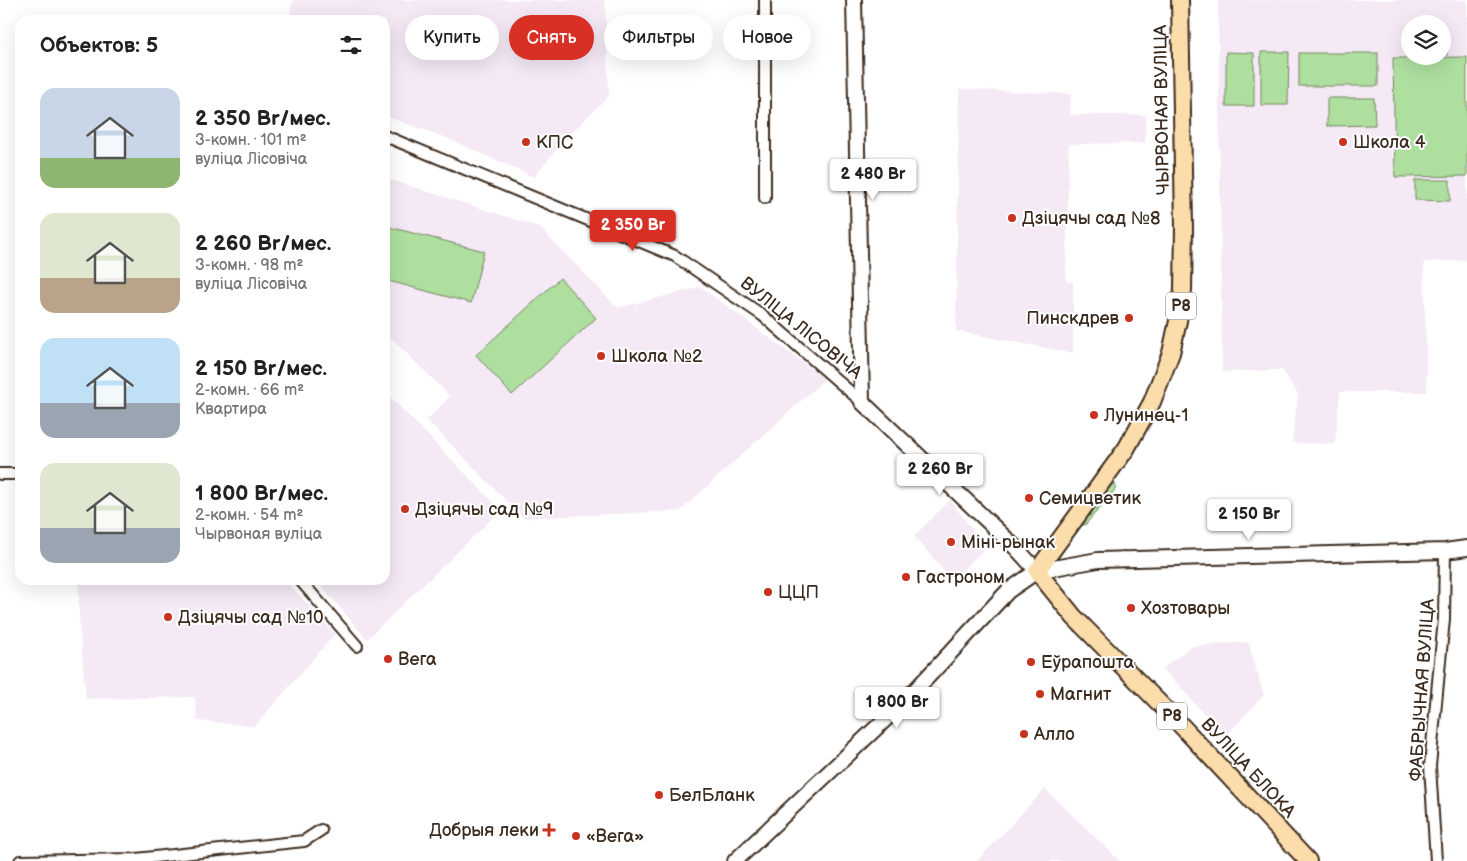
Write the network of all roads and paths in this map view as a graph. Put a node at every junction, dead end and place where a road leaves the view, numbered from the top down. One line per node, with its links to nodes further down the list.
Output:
1 (765, 0): 5 (street)
2 (854, 0): 6 (street)
3 (1180, 0): 11 (main road, ЧЫРВОНАЯ ВУЛІЦА / Р8)
4 (390, 138): 6 (street, ВУЛІЦА ЛІСОВІЧА)
5 (765, 198)
6 (862, 402): 11 (street, ВУЛІЦА ЛІСОВІЧА)
7 (0, 474): 8 (street)
8 (15, 474)
9 (1467, 548): 10 (street)
10 (1445, 551): 11 (street); 18 (street, ФАБРЫЧНАЯ ВУЛІЦА)
11 (1036, 571): 16 (street, ЧЫРВОНАЯ ВУЛІЦА); 17 (main road, ВУЛІЦА БЛОКА / Р8)
12 (304, 585): 13 (street)
13 (357, 646)
14 (321, 830): 15 (street)
15 (20, 861)
16 (736, 861)
17 (1308, 861)
18 (1436, 861)

